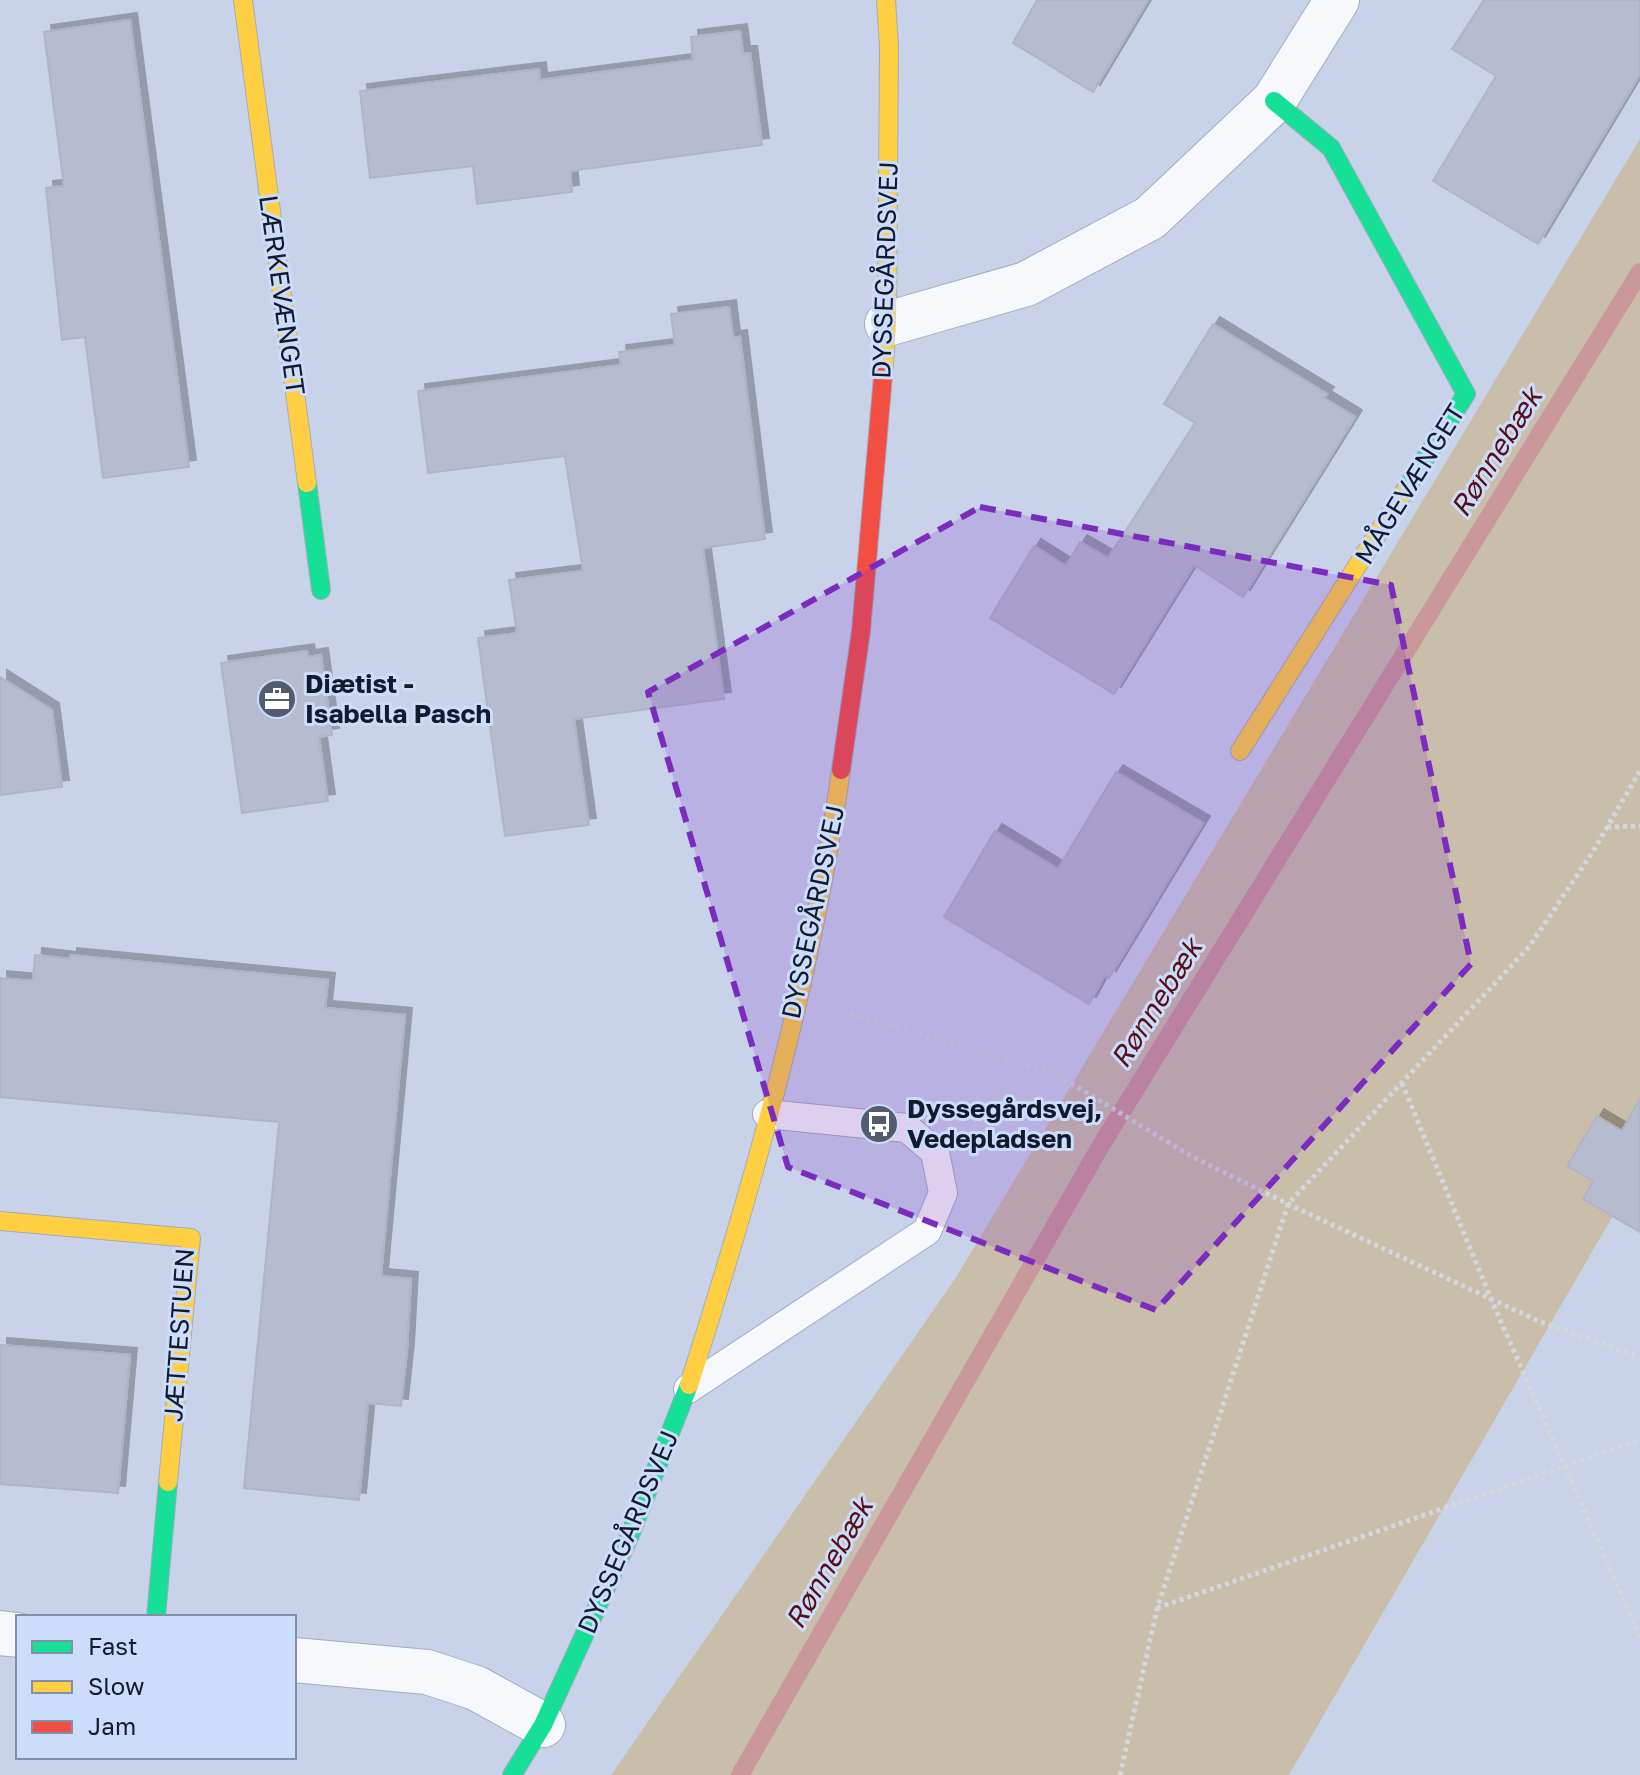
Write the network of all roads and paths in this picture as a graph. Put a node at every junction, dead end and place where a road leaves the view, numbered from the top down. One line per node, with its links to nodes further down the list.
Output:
1 (243, 0): 6 (street, LÆRKEVÆNGET)
2 (886, 0): 5 (street, DYSSEGÅRDSVEJ)
3 (1337, 0): 4 (street)
4 (1274, 101): 5 (street); 7 (street, MÅGEVÆNGET)
5 (887, 324): 13 (street, DYSSEGÅRDSVEJ)
6 (321, 590)
7 (1240, 751)
8 (1640, 771): 10 (path)
9 (1640, 826): 10 (path)
10 (1607, 827): 12 (path)
11 (841, 1011): 14 (path)
12 (1402, 1083): 14 (path); 16 (path)
13 (767, 1114): 18 (street, DYSSEGÅRDSVEJ); 18 (lane)
14 (1288, 1204): 16 (path); 21 (path)
15 (0, 1221): 22 (street, JÆTTESTUEN)
16 (1491, 1299): 17 (path); 20 (path)
17 (1640, 1357)
18 (688, 1389): 25 (street, DYSSEGÅRDSVEJ)
19 (1640, 1440): 20 (path)
20 (1565, 1468): 21 (path); 23 (path)
21 (1157, 1609): 27 (path)
22 (156, 1615)
23 (1640, 1637)
24 (296, 1660): 25 (street)
25 (543, 1725): 26 (street, DYSSEGÅRDSVEJ)
26 (512, 1775)
27 (1120, 1775)

